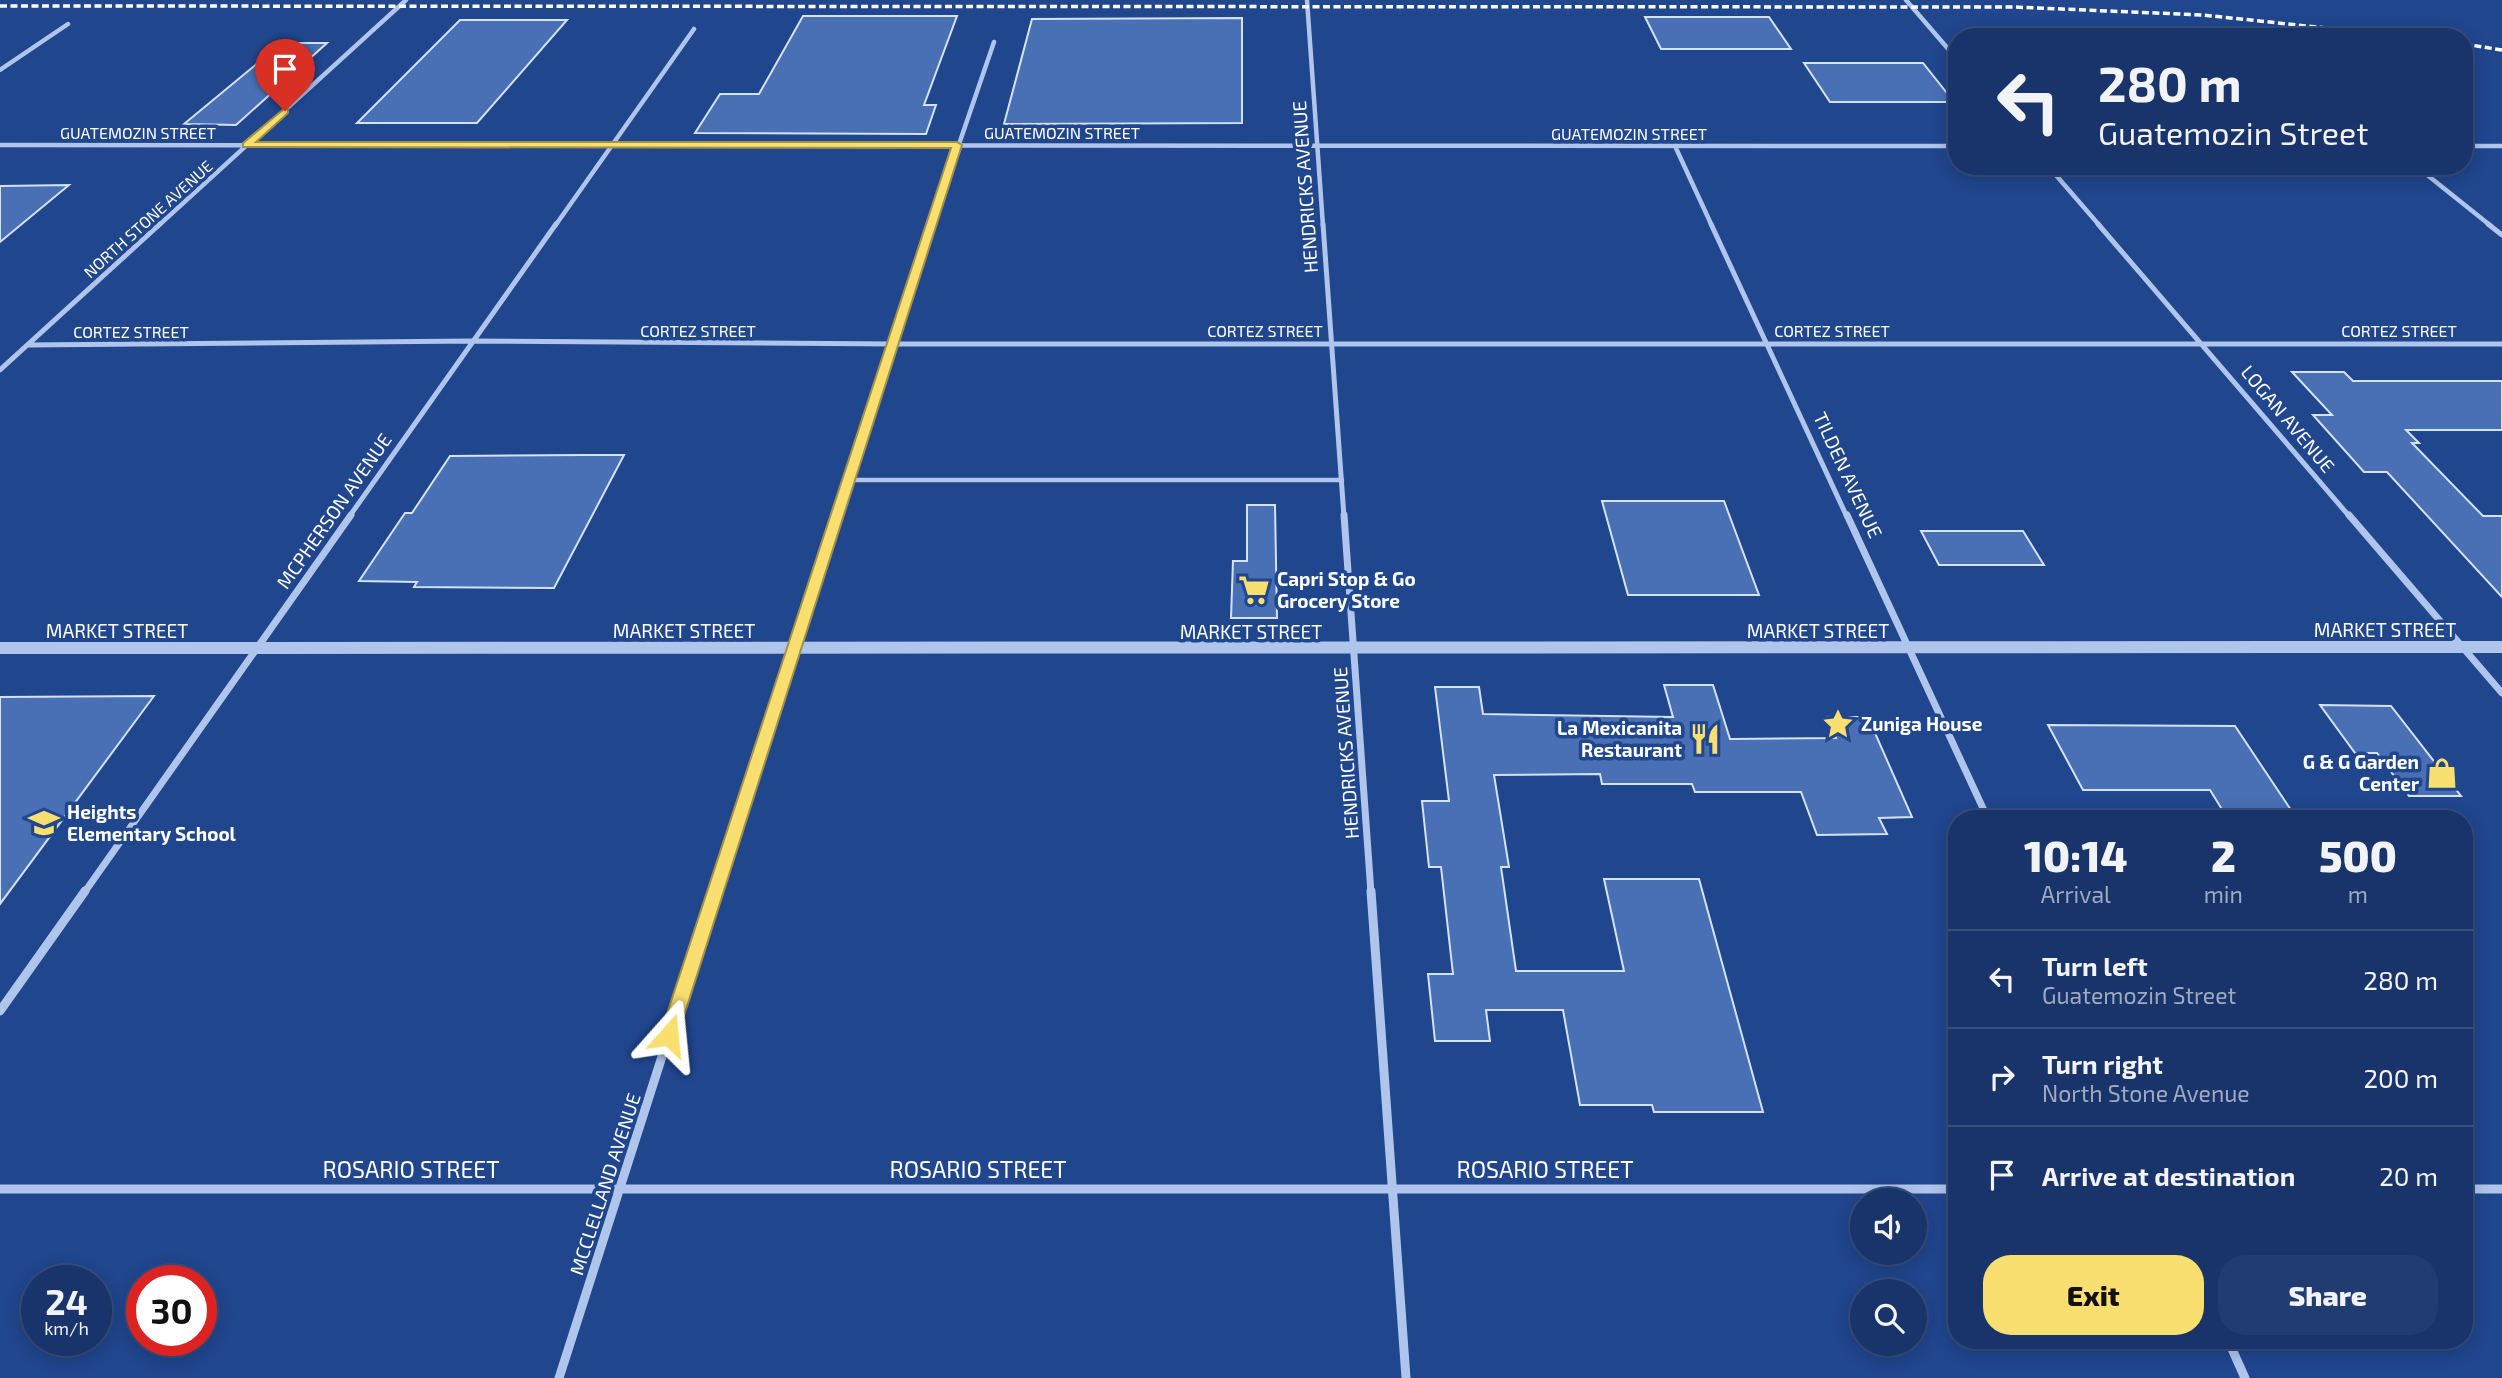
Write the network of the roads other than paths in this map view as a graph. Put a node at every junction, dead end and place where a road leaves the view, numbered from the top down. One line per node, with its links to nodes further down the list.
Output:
1 (405, 0): 10 (street, NORTH STONE AVENUE)
2 (1307, 0): 13 (street, HENDRICKS AVENUE)
3 (1906, 0): 7 (street)
4 (68, 24): 8 (street)
5 (694, 29): 11 (street, MCPHERSON AVENUE)
6 (994, 42): 12 (street, MCCLELLAND AVENUE)
7 (1948, 49)
8 (0, 70)
9 (0, 145): 10 (street, GUATEMOZIN STREET)
10 (247, 145): 11 (street, GUATEMOZIN STREET); 27 (street, NORTH STONE AVENUE)
11 (610, 145): 12 (street, GUATEMOZIN STREET); 21 (street, MCPHERSON AVENUE)
12 (957, 145): 13 (street, GUATEMOZIN STREET); 25 (street, MCCLELLAND AVENUE)
13 (1318, 146): 14 (street, GUATEMOZIN STREET); 23 (street, HENDRICKS AVENUE)
14 (1675, 146): 15 (street, GUATEMOZIN STREET); 24 (street, TILDEN AVENUE)
15 (1948, 146)
16 (2473, 146): 17 (street)
17 (2502, 146)
18 (2056, 175): 22 (street, LOGAN AVENUE)
19 (2427, 175): 20 (street)
20 (2502, 235)
21 (472, 341): 25 (street, CORTEZ STREET); 27 (street, CORTEZ STREET); 34 (street, MCPHERSON AVENUE)
22 (2202, 342): 24 (street, CORTEZ STREET); 26 (street, CORTEZ STREET); 31 (street, LOGAN AVENUE)
23 (1331, 343): 24 (street, CORTEZ STREET); 25 (street, CORTEZ STREET); 30 (street, HENDRICKS AVENUE)
24 (1768, 343): 35 (street, TILDEN AVENUE)
25 (893, 344): 29 (street, MCCLELLAND AVENUE)
26 (2502, 344)
27 (28, 345): 28 (street, NORTH STONE AVENUE)
28 (0, 370)
29 (848, 480): 30 (lane); 36 (street, MCCLELLAND AVENUE)
30 (1342, 480): 37 (street, HENDRICKS AVENUE)
31 (2462, 647): 32 (street, MARKET STREET); 35 (street, MARKET STREET); 38 (street, LOGAN AVENUE)
32 (2502, 647)
33 (0, 648): 34 (street, MARKET STREET)
34 (256, 648): 36 (street, MARKET STREET); 40 (street, MCPHERSON AVENUE)
35 (1909, 648): 37 (street, MARKET STREET); 39 (street, TILDEN AVENUE)
36 (793, 649): 37 (street, MARKET STREET); 42 (street, MCCLELLAND AVENUE)
37 (1354, 649): 43 (street, HENDRICKS AVENUE)
38 (2502, 693)
39 (1984, 810)
40 (0, 1011)
41 (0, 1189): 42 (street, ROSARIO STREET)
42 (620, 1189): 43 (street, ROSARIO STREET); 48 (street, MCCLELLAND AVENUE)
43 (1393, 1189): 44 (street, ROSARIO STREET); 49 (street, HENDRICKS AVENUE)
44 (1948, 1189)
45 (2473, 1189): 46 (street)
46 (2502, 1189)
47 (2232, 1349): 50 (street)
48 (559, 1378)
49 (1406, 1378)
50 (2245, 1378)

